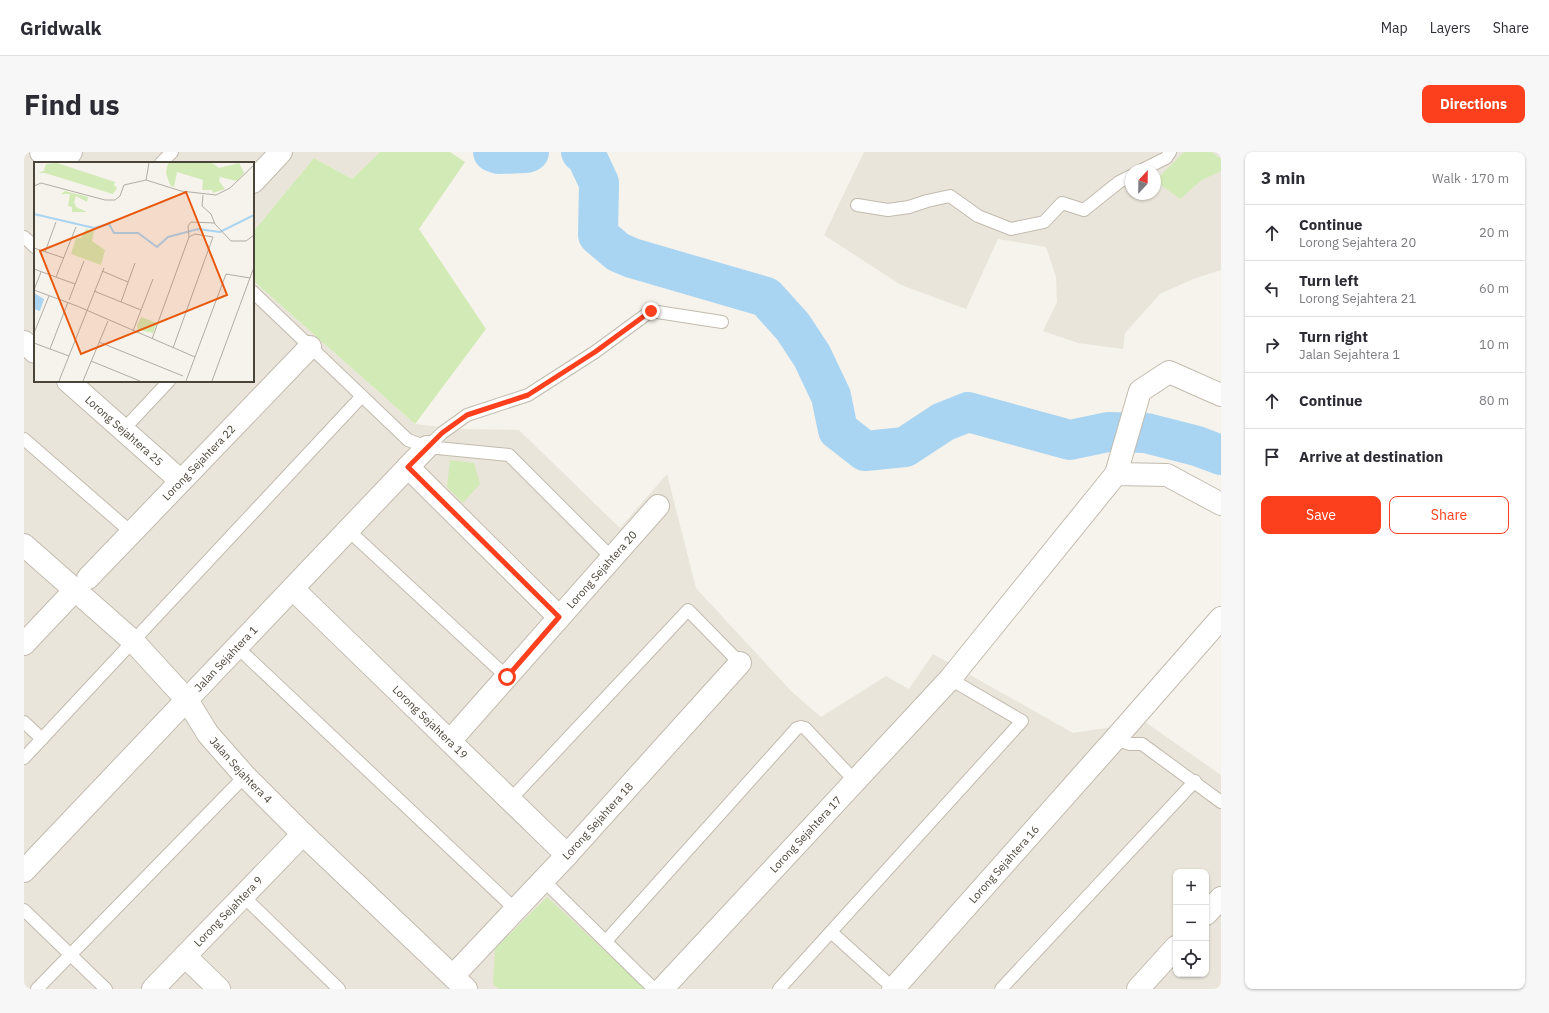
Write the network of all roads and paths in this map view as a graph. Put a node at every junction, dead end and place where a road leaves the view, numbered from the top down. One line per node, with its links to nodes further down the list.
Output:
1 (41, 152): 6 (street)
2 (71, 152): 7 (street)
3 (172, 152): 8 (lane)
4 (281, 152): 11 (street)
5 (1170, 152): 9 (lane)
6 (53, 162)
7 (62, 162)
8 (162, 162)
9 (1154, 164)
10 (1125, 179): 12 (lane)
11 (254, 181)
12 (858, 205)
13 (24, 237): 14 (lane)
14 (34, 246)
15 (254, 293): 18 (lane)
16 (722, 322): 26 (lane)
17 (24, 342): 19 (street)
18 (310, 347): 23 (lane); 29 (street, Lorong Sejahtera 22)
19 (34, 351)
20 (69, 382): 24 (street, Lorong Sejahtera 25)
21 (168, 382): 24 (lane)
22 (1221, 395): 28 (street)
23 (362, 396): 26 (lane); 40 (lane)
24 (124, 430): 29 (street, Lorong Sejahtera 25)
25 (24, 439): 33 (lane)
26 (428, 447): 27 (street, Jalan Sejahtera 1); 35 (lane)
27 (408, 467): 32 (street, Jalan Sejahtera 1); 38 (street)
28 (1116, 474): 30 (street); 45 (street, Lorong Sejahtera 17)
29 (181, 481): 33 (street, Lorong Sejahtera 22)
30 (1221, 504)
31 (658, 506): 35 (street, Lorong Sejahtera 20)
32 (348, 530): 37 (street, Jalan Sejahtera 1); 44 (lane)
33 (132, 533): 36 (street, Lorong Sejahtera 22)
34 (24, 545): 36 (street, Jalan Sejahtera 4)
35 (612, 558): 38 (street, Lorong Sejahtera 20)
36 (81, 584): 40 (street, Jalan Sejahtera 4); 41 (street, Lorong Sejahtera 22)
37 (293, 589): 42 (street, Jalan Sejahtera 1); 50 (street, Lorong Sejahtera 19)
38 (559, 617): 44 (street, Lorong Sejahtera 20)
39 (1221, 618): 49 (street, Lorong Sejahtera 16)
40 (133, 641): 46 (street, Jalan Sejahtera 4); 48 (lane)
41 (24, 644)
42 (237, 647): 46 (street, Jalan Sejahtera 1); 64 (lane)
43 (740, 663): 55 (lane); 58 (street, Lorong Sejahtera 18)
44 (507, 677): 50 (street, Lorong Sejahtera 20)
45 (950, 679): 54 (street, Lorong Sejahtera 17); 66 (lane)
46 (187, 700): 52 (street, Jalan Sejahtera 4); 59 (street, Jalan Sejahtera 1)
47 (24, 722): 48 (lane)
48 (42, 739): 51 (lane)
49 (1115, 739): 53 (lane); 80 (street, Lorong Sejahtera 16)
50 (450, 742): 55 (street, Lorong Sejahtera 19)
51 (24, 758)
52 (245, 776): 57 (street, Jalan Sejahtera 4); 69 (lane)
53 (1195, 781): 56 (lane); 81 (lane)
54 (856, 782): 67 (lane); 78 (street, Lorong Sejahtera 17)
55 (510, 800): 58 (street, Lorong Sejahtera 19)
56 (1221, 802)
57 (303, 834): 61 (street, Lorong Sejahtera 9); 71 (street, Jalan Sejahtera 4)
58 (567, 855): 60 (street, Lorong Sejahtera 18)
59 (24, 871)
60 (543, 880): 64 (street, Lorong Sejahtera 18); 67 (lane)
61 (243, 896): 70 (street, Lorong Sejahtera 9); 76 (lane)
62 (1221, 898): 65 (street)
63 (24, 910): 69 (lane)
64 (516, 910): 71 (street, Lorong Sejahtera 18)
65 (1209, 911)
66 (831, 932): 79 (lane); 80 (lane)
67 (606, 941): 77 (lane)
68 (1173, 950): 82 (street)
69 (71, 954): 72 (lane); 73 (lane)
70 (185, 956): 74 (street, Lorong Sejahtera 9); 75 (street)
71 (459, 983)
72 (37, 989)
73 (106, 989)
74 (153, 989)
75 (219, 989)
76 (339, 989)
77 (654, 989)
78 (662, 989)
79 (779, 989)
80 (893, 989)
81 (1001, 989)
82 (1138, 989)

